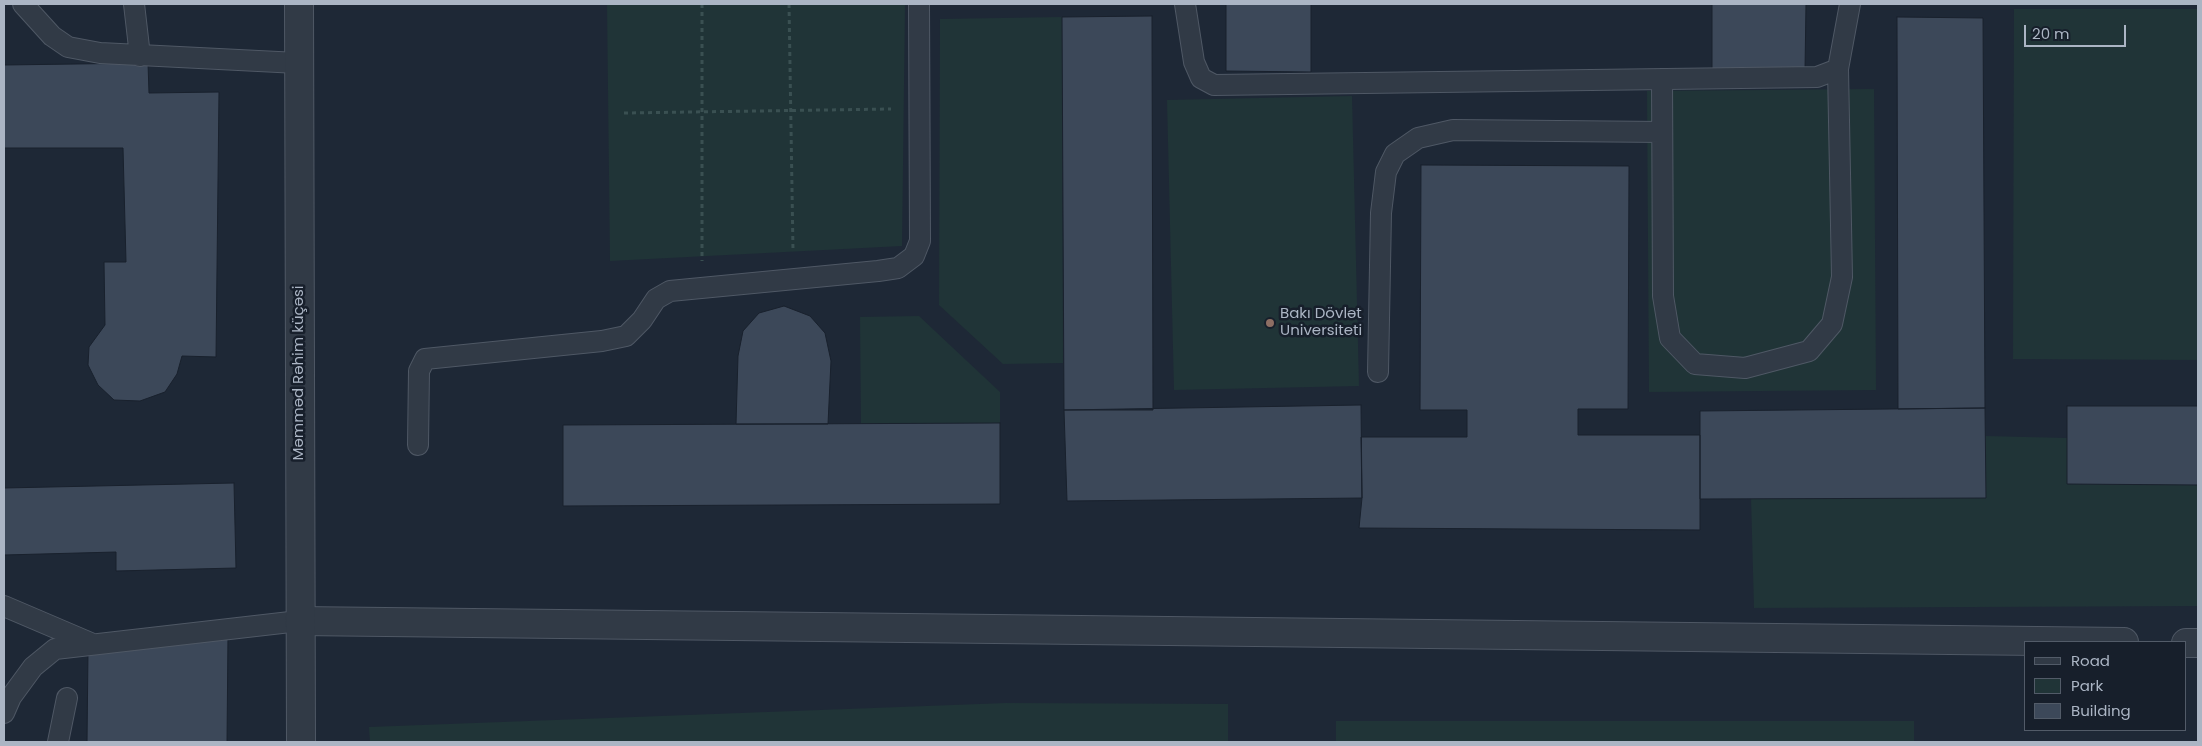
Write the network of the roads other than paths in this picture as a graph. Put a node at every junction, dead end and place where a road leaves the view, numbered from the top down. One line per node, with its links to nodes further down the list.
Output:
1 (22, 4): 7 (lane)
2 (134, 4): 7 (lane)
3 (299, 4): 8 (street, Məmməd Rəhim küçəsi)
4 (919, 4): 13 (lane)
5 (1184, 4): 10 (lane)
6 (1850, 4): 9 (lane)
7 (140, 56): 8 (lane)
8 (298, 63): 15 (street, Məmməd Rəhim küçəsi)
9 (1838, 69): 10 (lane); 11 (lane)
10 (1662, 79): 11 (lane)
11 (1662, 132): 12 (lane)
12 (1378, 372)
13 (418, 445)
14 (4, 606): 17 (lane)
15 (299, 621): 16 (street); 17 (lane); 21 (street, Məmməd Rəhim küçəsi)
16 (2037, 641)
17 (95, 644): 19 (lane)
18 (67, 698): 20 (lane)
19 (4, 713)
20 (58, 742)
21 (301, 742)

